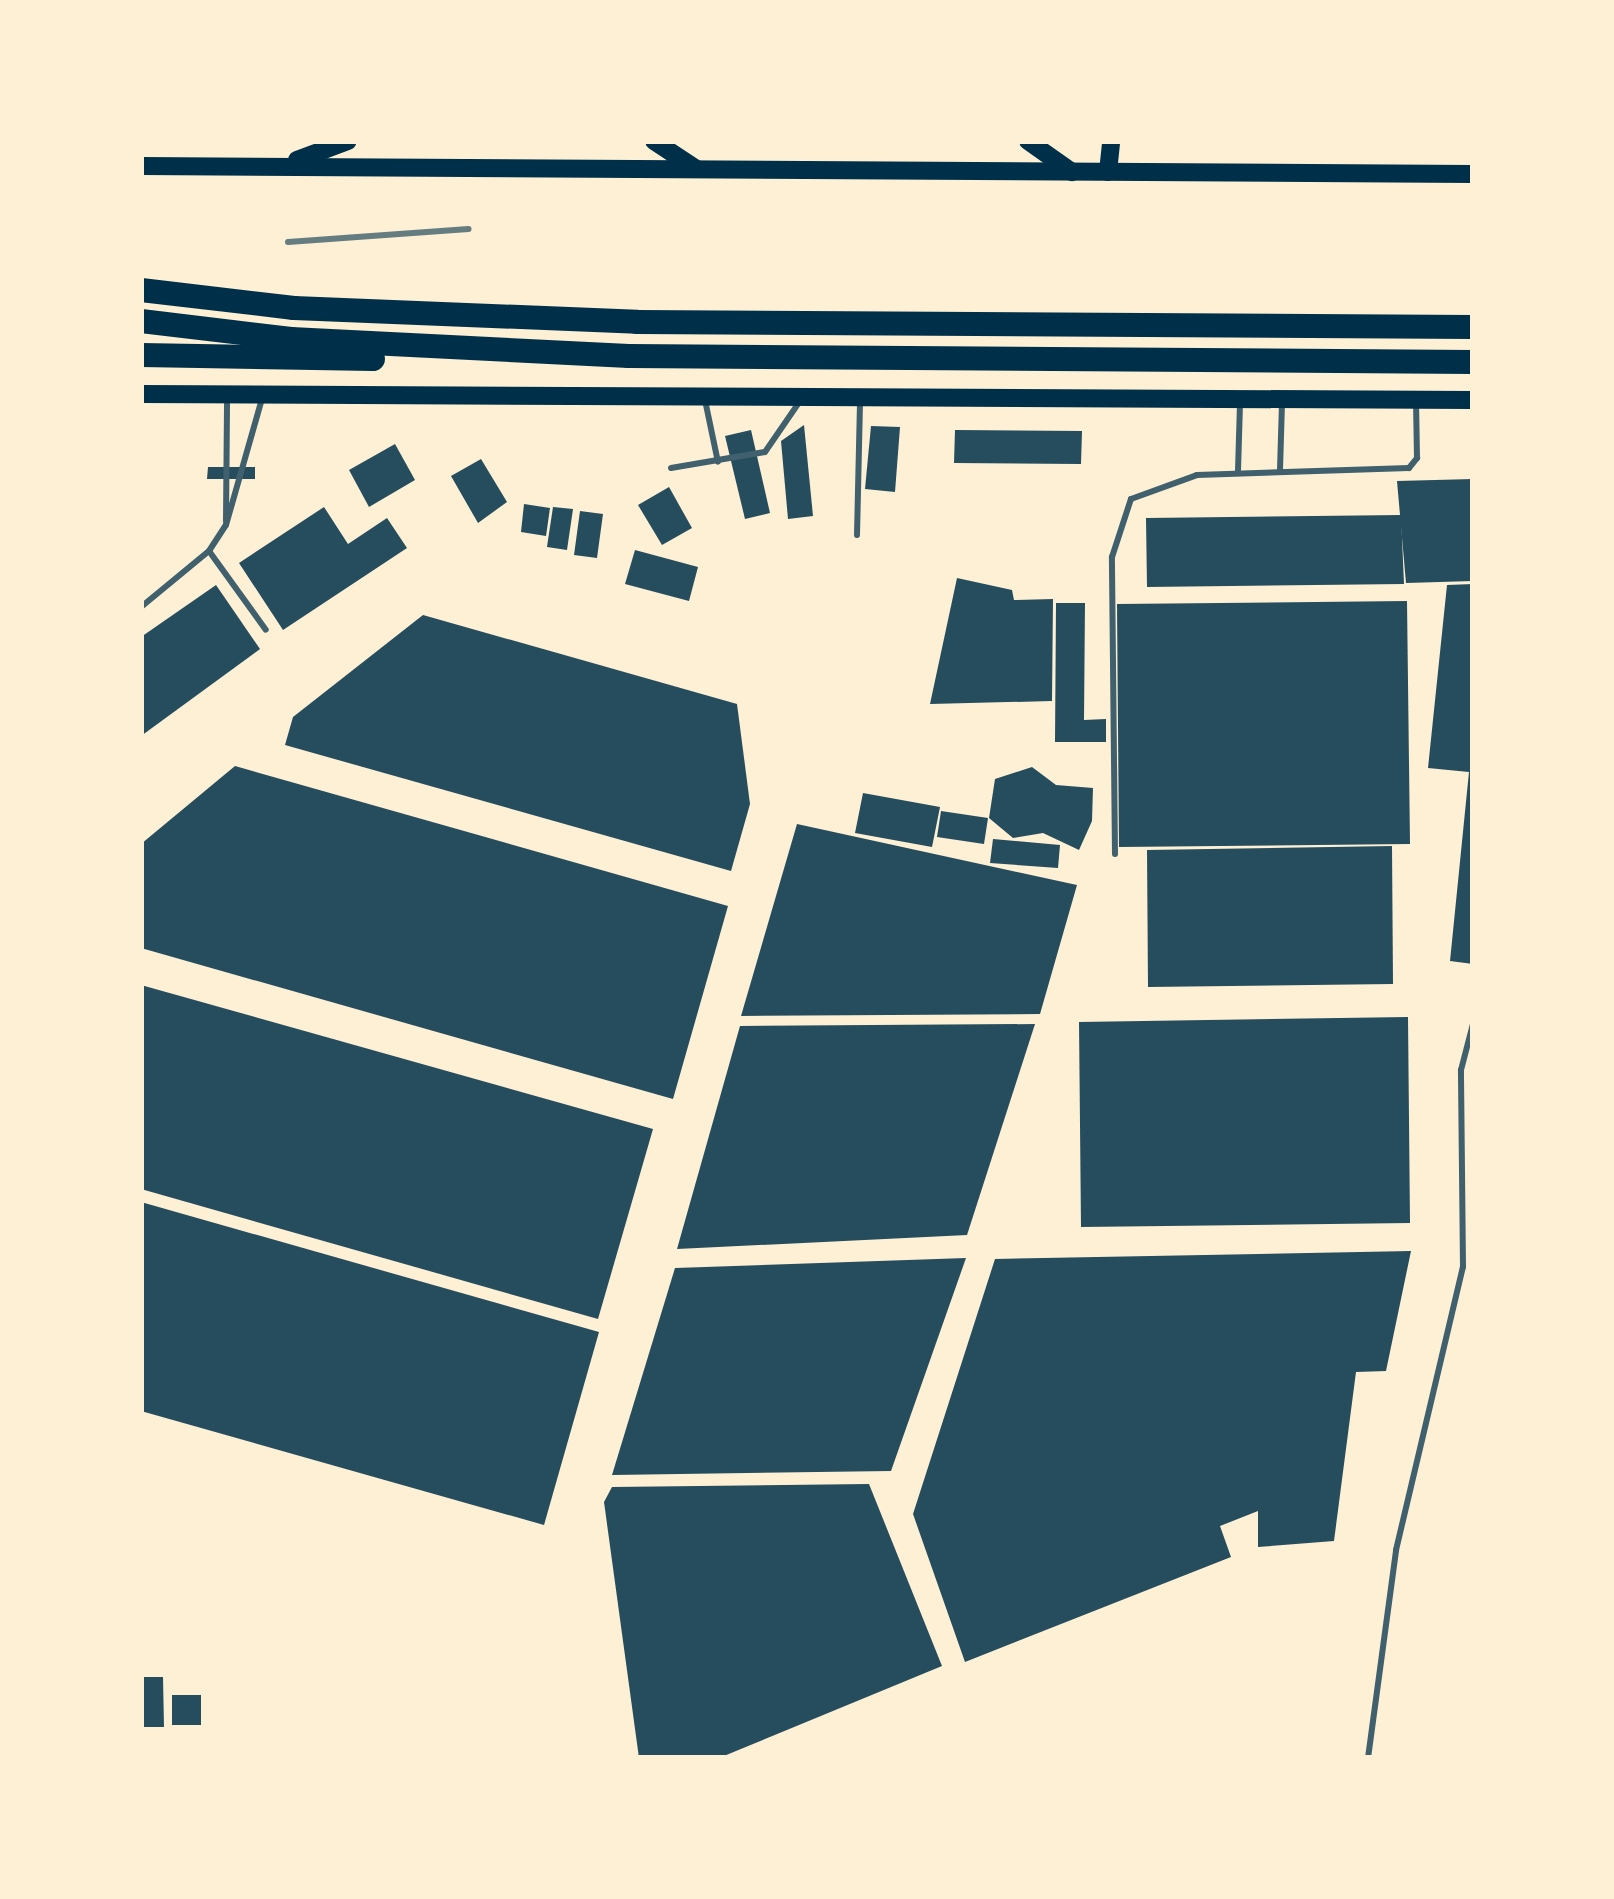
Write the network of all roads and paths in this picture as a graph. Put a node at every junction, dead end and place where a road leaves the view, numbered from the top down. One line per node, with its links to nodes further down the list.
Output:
1 (348, 141): 6 (main road)
2 (654, 141): 7 (main road)
3 (1028, 141): 8 (main road)
4 (1112, 141): 9 (main road)
5 (141, 166): 6 (main road)
6 (281, 166): 7 (main road)
7 (707, 172): 8 (main road)
8 (1072, 172): 9 (main road)
9 (1108, 172): 10 (main road)
10 (1473, 174)
11 (141, 290): 14 (highway)
12 (141, 311): 14 (highway)
13 (141, 320): 16 (highway)
14 (1473, 324)
15 (141, 355): 17 (highway)
16 (1473, 362)
17 (1473, 374)
18 (141, 394): 19 (main road)
19 (227, 394): 20 (main road); 32 (lane)
20 (263, 395): 21 (main road); 32 (lane)
21 (705, 397): 22 (main road); 28 (lane)
22 (802, 398): 23 (main road); 28 (lane)
23 (860, 398): 24 (main road); 33 (lane)
24 (1240, 399): 25 (main road); 31 (lane)
25 (1282, 400): 26 (main road); 30 (lane)
26 (1416, 400): 27 (main road); 30 (lane)
27 (1473, 400)
28 (718, 461): 29 (lane)
29 (671, 468)
30 (1280, 470): 31 (lane)
31 (1238, 471): 37 (lane)
32 (226, 525): 34 (lane)
33 (857, 535)
34 (208, 550): 35 (lane); 36 (lane)
35 (141, 607)
36 (266, 630)
37 (1115, 854)
38 (1473, 1024): 39 (lane)
39 (1462, 1163): 40 (lane); 41 (lane)
40 (1473, 1163)
41 (1368, 1758)

